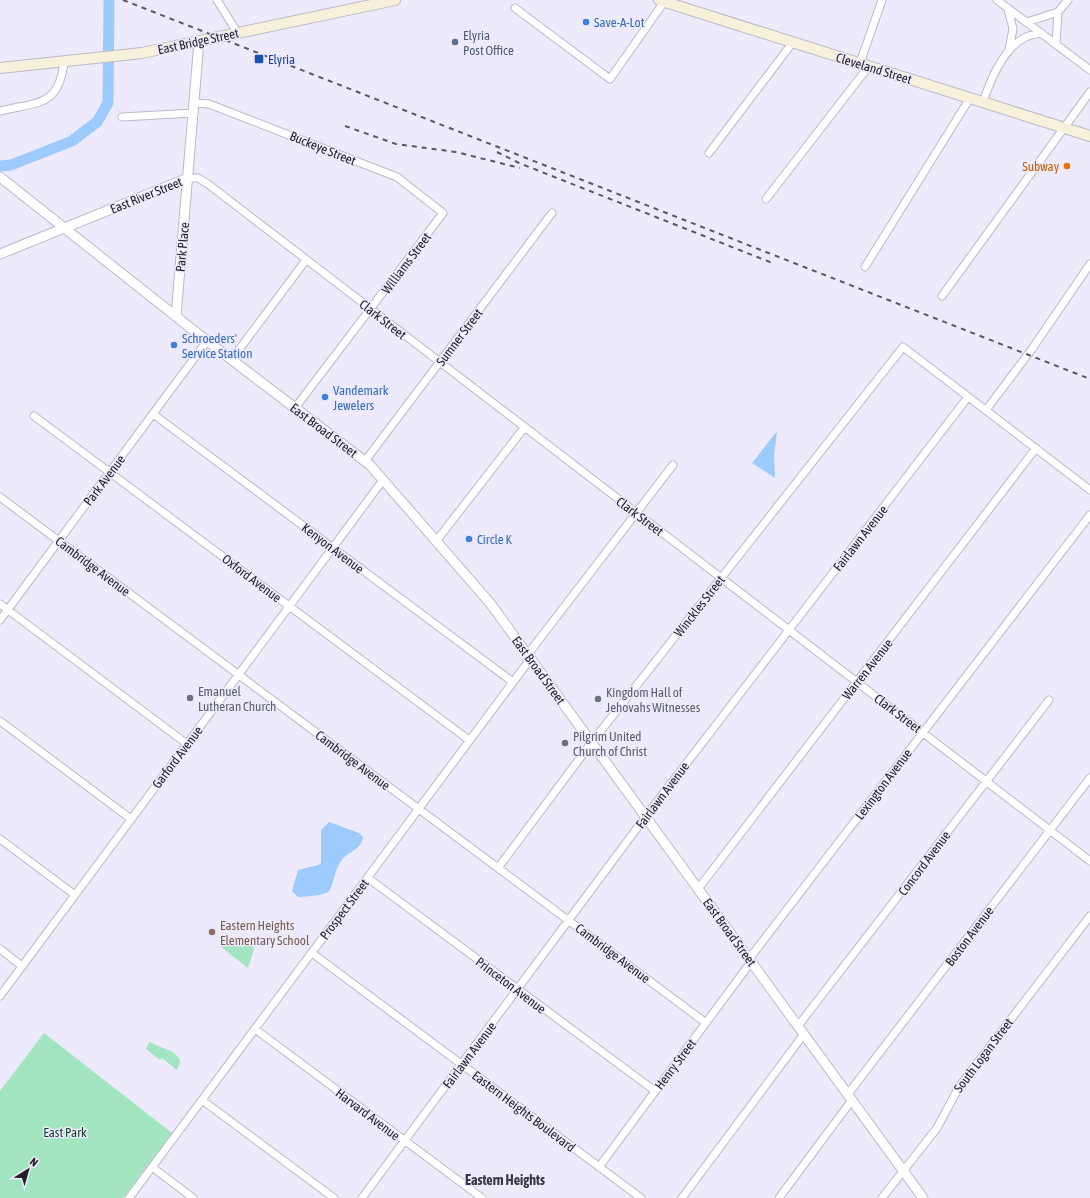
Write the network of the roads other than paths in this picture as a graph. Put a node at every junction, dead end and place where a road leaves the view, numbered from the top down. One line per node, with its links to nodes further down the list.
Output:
1 (216, 0): 11 (street)
2 (395, 0): 11 (main road, East Bridge Street)
3 (882, 0): 18 (street)
4 (997, 0): 8 (street)
5 (1068, 0): 9 (street)
6 (662, 1): 7 (street); 14 (main road, Cleveland Street)
7 (515, 8)
8 (1007, 8): 10 (street); 17 (street)
9 (1058, 12): 10 (street); 15 (street)
10 (1027, 22): 12 (street)
11 (237, 32): 13 (main road, East Bridge Street)
12 (1041, 33): 15 (street); 17 (street)
13 (200, 41): 16 (main road, East Bridge Street); 24 (street, East River Street)
14 (793, 42): 18 (main road, Cleveland Street); 30 (street)
15 (1056, 44): 20 (street)
16 (64, 62): 19 (main road, East Bridge Street); 25 (street)
17 (1002, 62): 23 (street)
18 (864, 64): 22 (main road, Cleveland Street); 33 (street)
19 (0, 68)
20 (1090, 70)
21 (1090, 92): 28 (street)
22 (970, 98): 23 (main road, Cleveland Street); 40 (street)
23 (983, 102): 28 (main road, Cleveland Street)
24 (194, 103): 26 (street, East River Street); 34 (street, Buckeye Street)
25 (0, 111)
26 (194, 113): 27 (street); 32 (street, East River Street)
27 (122, 117)
28 (1064, 127): 29 (main road, Cleveland Street); 41 (street)
29 (1090, 136)
30 (709, 153)
31 (0, 177): 36 (street, East Broad Street)
32 (188, 178): 36 (street, East River Street); 38 (street, Clark Street); 43 (street, Park Place)
33 (766, 199)
34 (443, 213): 42 (street, Williams Street)
35 (552, 213): 46 (street, Sumner Street)
36 (64, 228): 37 (street, East River Street); 43 (street, East Broad Street)
37 (0, 254)
38 (306, 260): 42 (street, Clark Street); 45 (street)
39 (1090, 264): 49 (street)
40 (865, 267)
41 (942, 296)
42 (371, 310): 46 (street, Clark Street); 48 (street, Williams Street)
43 (176, 316): 44 (street, East Broad Street)
44 (207, 340): 45 (street, East Broad Street); 50 (street, Park Avenue)
45 (232, 359): 48 (street, East Broad Street)
46 (439, 362): 52 (street, Clark Street); 54 (street, Sumner Street)
47 (968, 397): 49 (street); 65 (street, Winckles Street); 70 (street, Fairlawn Avenue)
48 (295, 408): 54 (street, East Broad Street)
49 (986, 410): 53 (street)
50 (153, 414): 56 (street, Park Avenue); 64 (street, Kenyon Avenue)
51 (34, 416): 56 (street, Oxford Avenue)
52 (524, 428): 60 (street, Clark Street); 62 (street)
53 (1036, 448): 58 (street); 74 (street, Warren Avenue)
54 (365, 461): 57 (street, East Broad Street)
55 (673, 465): 60 (street, Prospect Street)
56 (110, 473): 63 (street, Park Avenue); 67 (street, Oxford Avenue)
57 (383, 480): 62 (street, East Broad Street); 64 (street, Garford Avenue)
58 (1090, 490)
59 (0, 497): 63 (street, Cambridge Avenue)
60 (636, 514): 65 (street, Clark Street); 71 (street, Prospect Street)
61 (1090, 514): 77 (street, Lexington Avenue)
62 (436, 540): 71 (street, East Broad Street)
63 (59, 541): 68 (street, Park Avenue); 72 (street, Cambridge Avenue)
64 (333, 548): 67 (street, Garford Avenue); 73 (street, Kenyon Avenue)
65 (721, 578): 70 (street, Clark Street); 79 (street, Winckles Street)
66 (0, 604): 68 (street)
67 (290, 606): 72 (street, Garford Avenue); 78 (street, Oxford Avenue)
68 (7, 610): 69 (street, Park Avenue); 80 (street)
69 (0, 620)
70 (789, 630): 74 (street, Clark Street); 84 (street, Fairlawn Avenue)
71 (529, 656): 73 (street, Prospect Street); 79 (street, East Broad Street)
72 (239, 675): 80 (street, Garford Avenue); 83 (street, Cambridge Avenue)
73 (513, 682): 78 (street, Prospect Street)
74 (857, 682): 77 (street, Clark Street); 91 (street, Warren Avenue)
75 (1049, 700): 82 (street, Concord Avenue)
76 (0, 721): 85 (street)
77 (923, 732): 82 (street, Clark Street); 97 (street, Lexington Avenue)
78 (470, 740): 83 (street, Prospect Street)
79 (592, 742): 84 (street, East Broad Street); 89 (street, Winckles Street)
80 (187, 744): 85 (street, Garford Avenue)
81 (1090, 778): 86 (street, Boston Avenue)
82 (986, 781): 86 (street, Clark Street); 102 (street, Concord Avenue)
83 (418, 809): 89 (street, Cambridge Avenue); 90 (street, Prospect Street)
84 (646, 816): 91 (street, East Broad Street); 94 (street, Fairlawn Avenue)
85 (131, 819): 92 (street, Garford Avenue)
86 (1050, 830): 88 (street, Clark Street); 107 (street, Boston Avenue)
87 (0, 840): 92 (street)
88 (1090, 860)
89 (498, 868): 94 (street, Cambridge Avenue)
90 (368, 878): 96 (street, Prospect Street); 99 (street, Princeton Avenue)
91 (698, 889): 97 (street, East Broad Street)
92 (75, 895): 98 (street, Garford Avenue)
93 (1090, 916): 112 (street, South Logan Street)
94 (569, 920): 99 (street, Fairlawn Avenue); 101 (street, Cambridge Avenue)
95 (0, 949): 98 (street)
96 (312, 953): 103 (street, Prospect Street); 105 (street, Eastern Heights Boulevard)
97 (750, 960): 101 (street, Henry Street); 102 (street, East Broad Street)
98 (22, 966): 100 (street, Garford Avenue)
99 (517, 989): 105 (street, Fairlawn Avenue); 106 (street, Princeton Avenue)
100 (0, 996)
101 (706, 1023): 106 (street, Henry Street)
102 (798, 1026): 104 (street, East Broad Street)
103 (255, 1029): 108 (street, Prospect Street); 109 (street, Harvard Avenue)
104 (804, 1034): 107 (street, East Broad Street); 119 (street)
105 (462, 1065): 109 (street, Fairlawn Avenue); 111 (street, Eastern Heights Boulevard)
106 (655, 1091): 111 (street, Henry Street)
107 (850, 1097): 112 (street, East Broad Street); 120 (street, Boston Avenue)
108 (202, 1100): 110 (street, Prospect Street); 115 (street)
109 (405, 1141): 116 (street, Fairlawn Avenue); 117 (street, Harvard Avenue)
110 (152, 1167): 113 (street, Prospect Street); 114 (street)
111 (599, 1167): 118 (street, Eastern Heights Boulevard)
112 (904, 1170): 121 (street, South Logan Street); 122 (street, East Broad Street)
113 (129, 1198)
114 (193, 1198)
115 (334, 1198)
116 (362, 1198)
117 (482, 1198)
118 (641, 1198)
119 (682, 1198)
120 (779, 1198)
121 (882, 1198)
122 (923, 1198)

